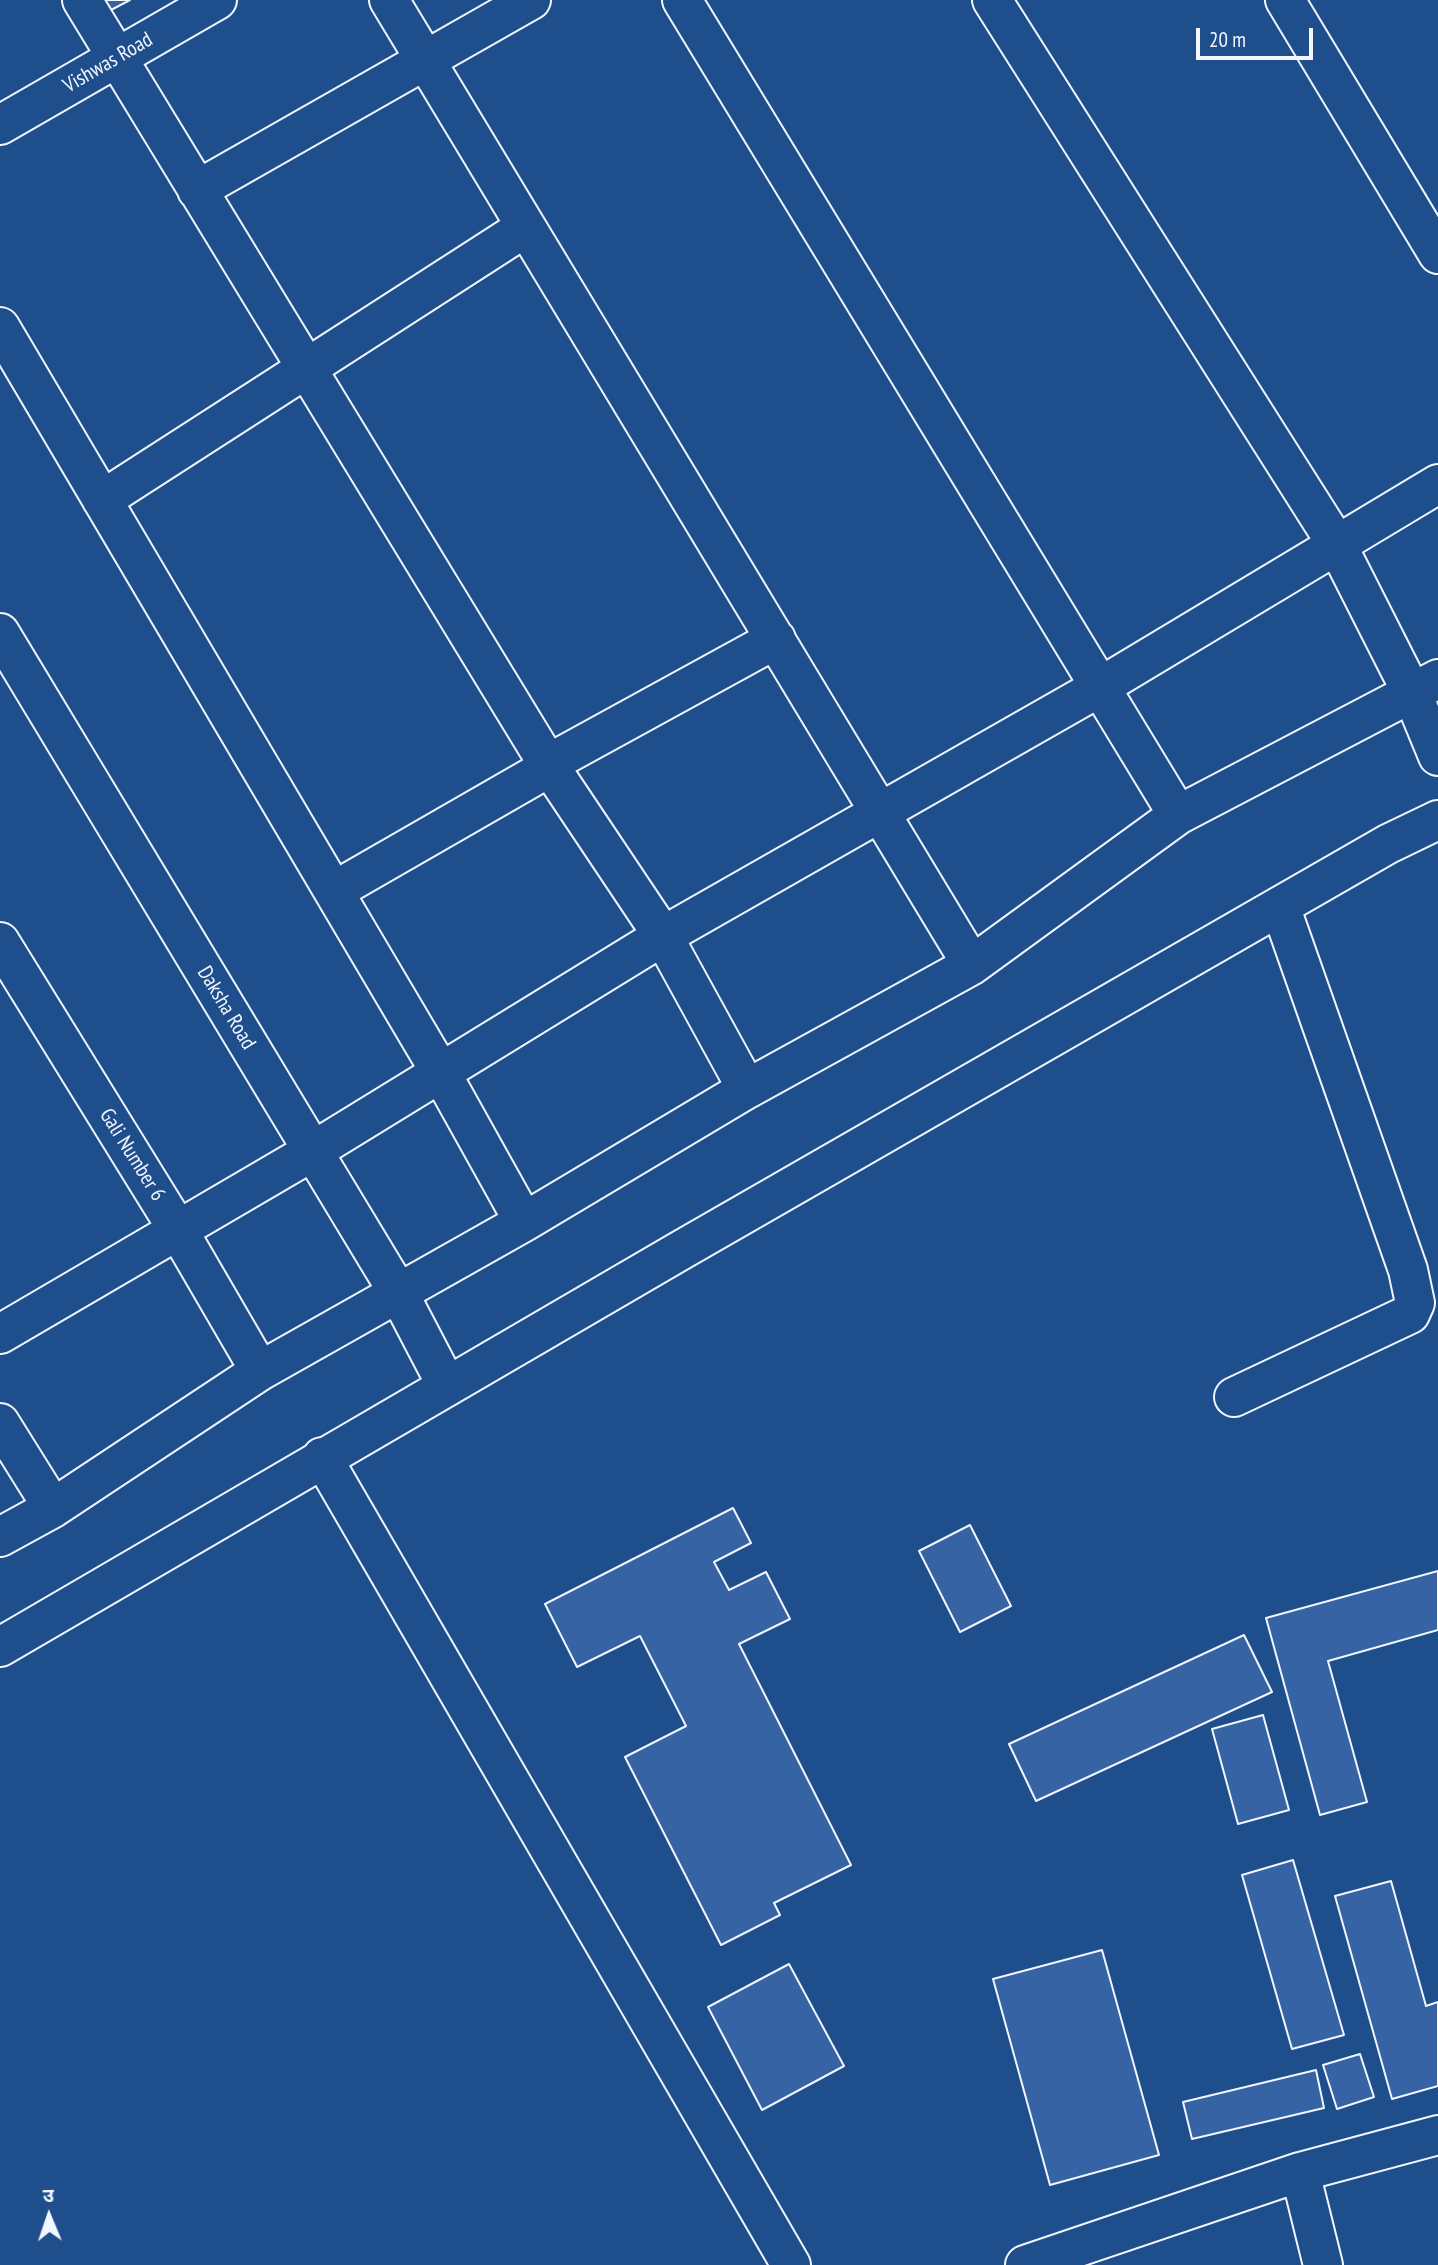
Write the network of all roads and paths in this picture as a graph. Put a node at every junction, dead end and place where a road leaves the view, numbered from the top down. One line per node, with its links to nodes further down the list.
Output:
1 (82, 0): 8 (street)
2 (217, 0): 8 (street, Vishwas Road)
3 (389, 0): 9 (street)
4 (531, 0): 9 (street)
5 (682, 0): 22 (street)
6 (992, 0): 18 (street)
7 (1285, 0): 13 (street)
8 (117, 58): 10 (street, Vishwas Road); 11 (street)
9 (427, 62): 11 (street); 12 (street)
10 (0, 125)
11 (197, 190): 15 (street)
12 (526, 227): 15 (street); 20 (street)
13 (1438, 254)
14 (0, 327): 17 (street)
15 (306, 367): 17 (street); 24 (street)
16 (1438, 484): 18 (street)
17 (102, 500): 28 (street)
18 (1336, 543): 21 (street); 22 (street)
19 (0, 634): 35 (street, Daksha Road)
20 (776, 639): 24 (street); 25 (street)
21 (1425, 686): 23 (street); 26 (street)
22 (1100, 687): 25 (street); 26 (street)
23 (1438, 756)
24 (548, 764): 28 (street); 30 (street)
25 (880, 812): 30 (street); 32 (street)
26 (1178, 815): 32 (street)
27 (1438, 820): 29 (street)
28 (334, 891): 33 (street)
29 (1280, 906): 41 (street); 42 (street)
30 (663, 936): 33 (street); 34 (street)
31 (0, 942): 37 (street, Gali Number 6)
32 (972, 965): 34 (street)
33 (441, 1073): 35 (street); 36 (street)
34 (747, 1089): 36 (street)
35 (313, 1151): 37 (street); 38 (street, Daksha Road)
36 (524, 1222): 38 (street)
37 (178, 1230): 39 (street); 40 (street, Gali Number 6)
38 (398, 1292): 40 (street); 41 (street, Daksha Road)
39 (0, 1334)
40 (260, 1371): 45 (street)
41 (447, 1385): 44 (street)
42 (1234, 1397)
43 (0, 1423): 45 (street)
44 (322, 1457): 47 (street); 50 (street)
45 (52, 1508): 46 (street)
46 (0, 1537)
47 (0, 1647)
48 (1438, 2135): 49 (street)
49 (1300, 2172): 51 (street); 52 (street)
50 (791, 2265)
51 (1025, 2265)
52 (1323, 2265)

